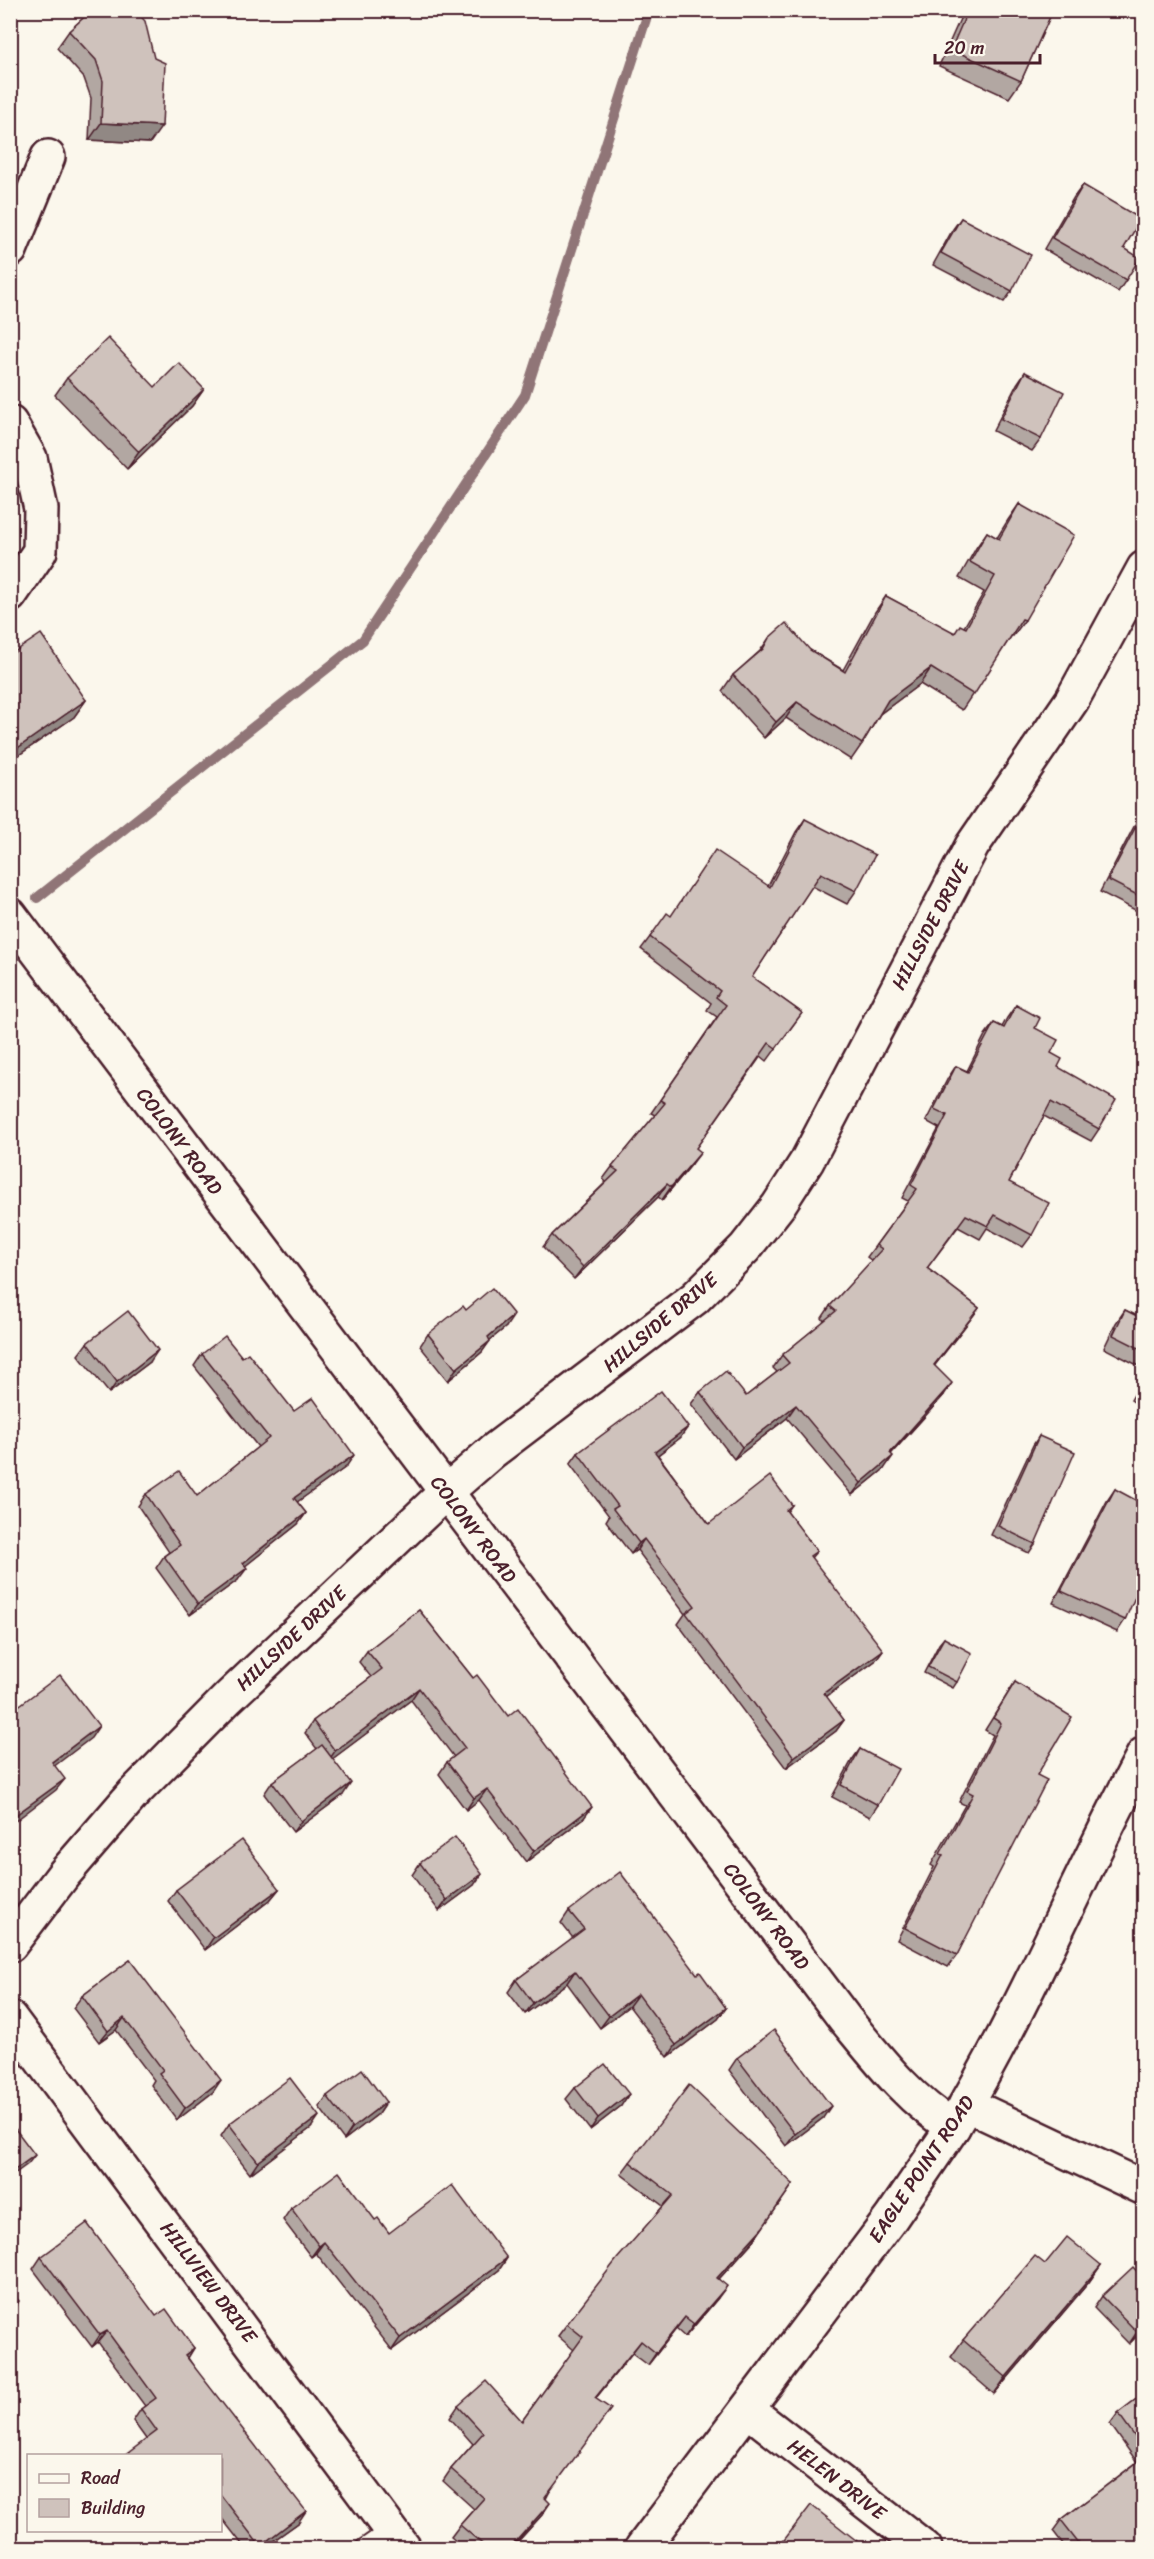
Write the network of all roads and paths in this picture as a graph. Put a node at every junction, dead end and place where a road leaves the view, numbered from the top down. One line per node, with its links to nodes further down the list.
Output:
1 (48, 158): 2 (street)
2 (10, 250)
3 (10, 423): 5 (street)
4 (1143, 568): 7 (street, HILLSIDE DRIVE)
5 (10, 595)
6 (10, 915): 7 (street, COLONY ROAD)
7 (446, 1492): 9 (street, HILLSIDE DRIVE); 11 (street, COLONY ROAD)
8 (1143, 1754): 11 (street, EAGLE POINT ROAD)
9 (10, 1945)
10 (10, 2018): 14 (street, HILLVIEW DRIVE)
11 (960, 2116): 12 (street, COLONY ROAD); 13 (street, EAGLE POINT ROAD)
12 (1143, 2188)
13 (748, 2410): 16 (street, EAGLE POINT ROAD); 17 (street, HELEN DRIVE)
14 (398, 2539): 15 (lane)
15 (365, 2548)
16 (642, 2548)
17 (926, 2548)

